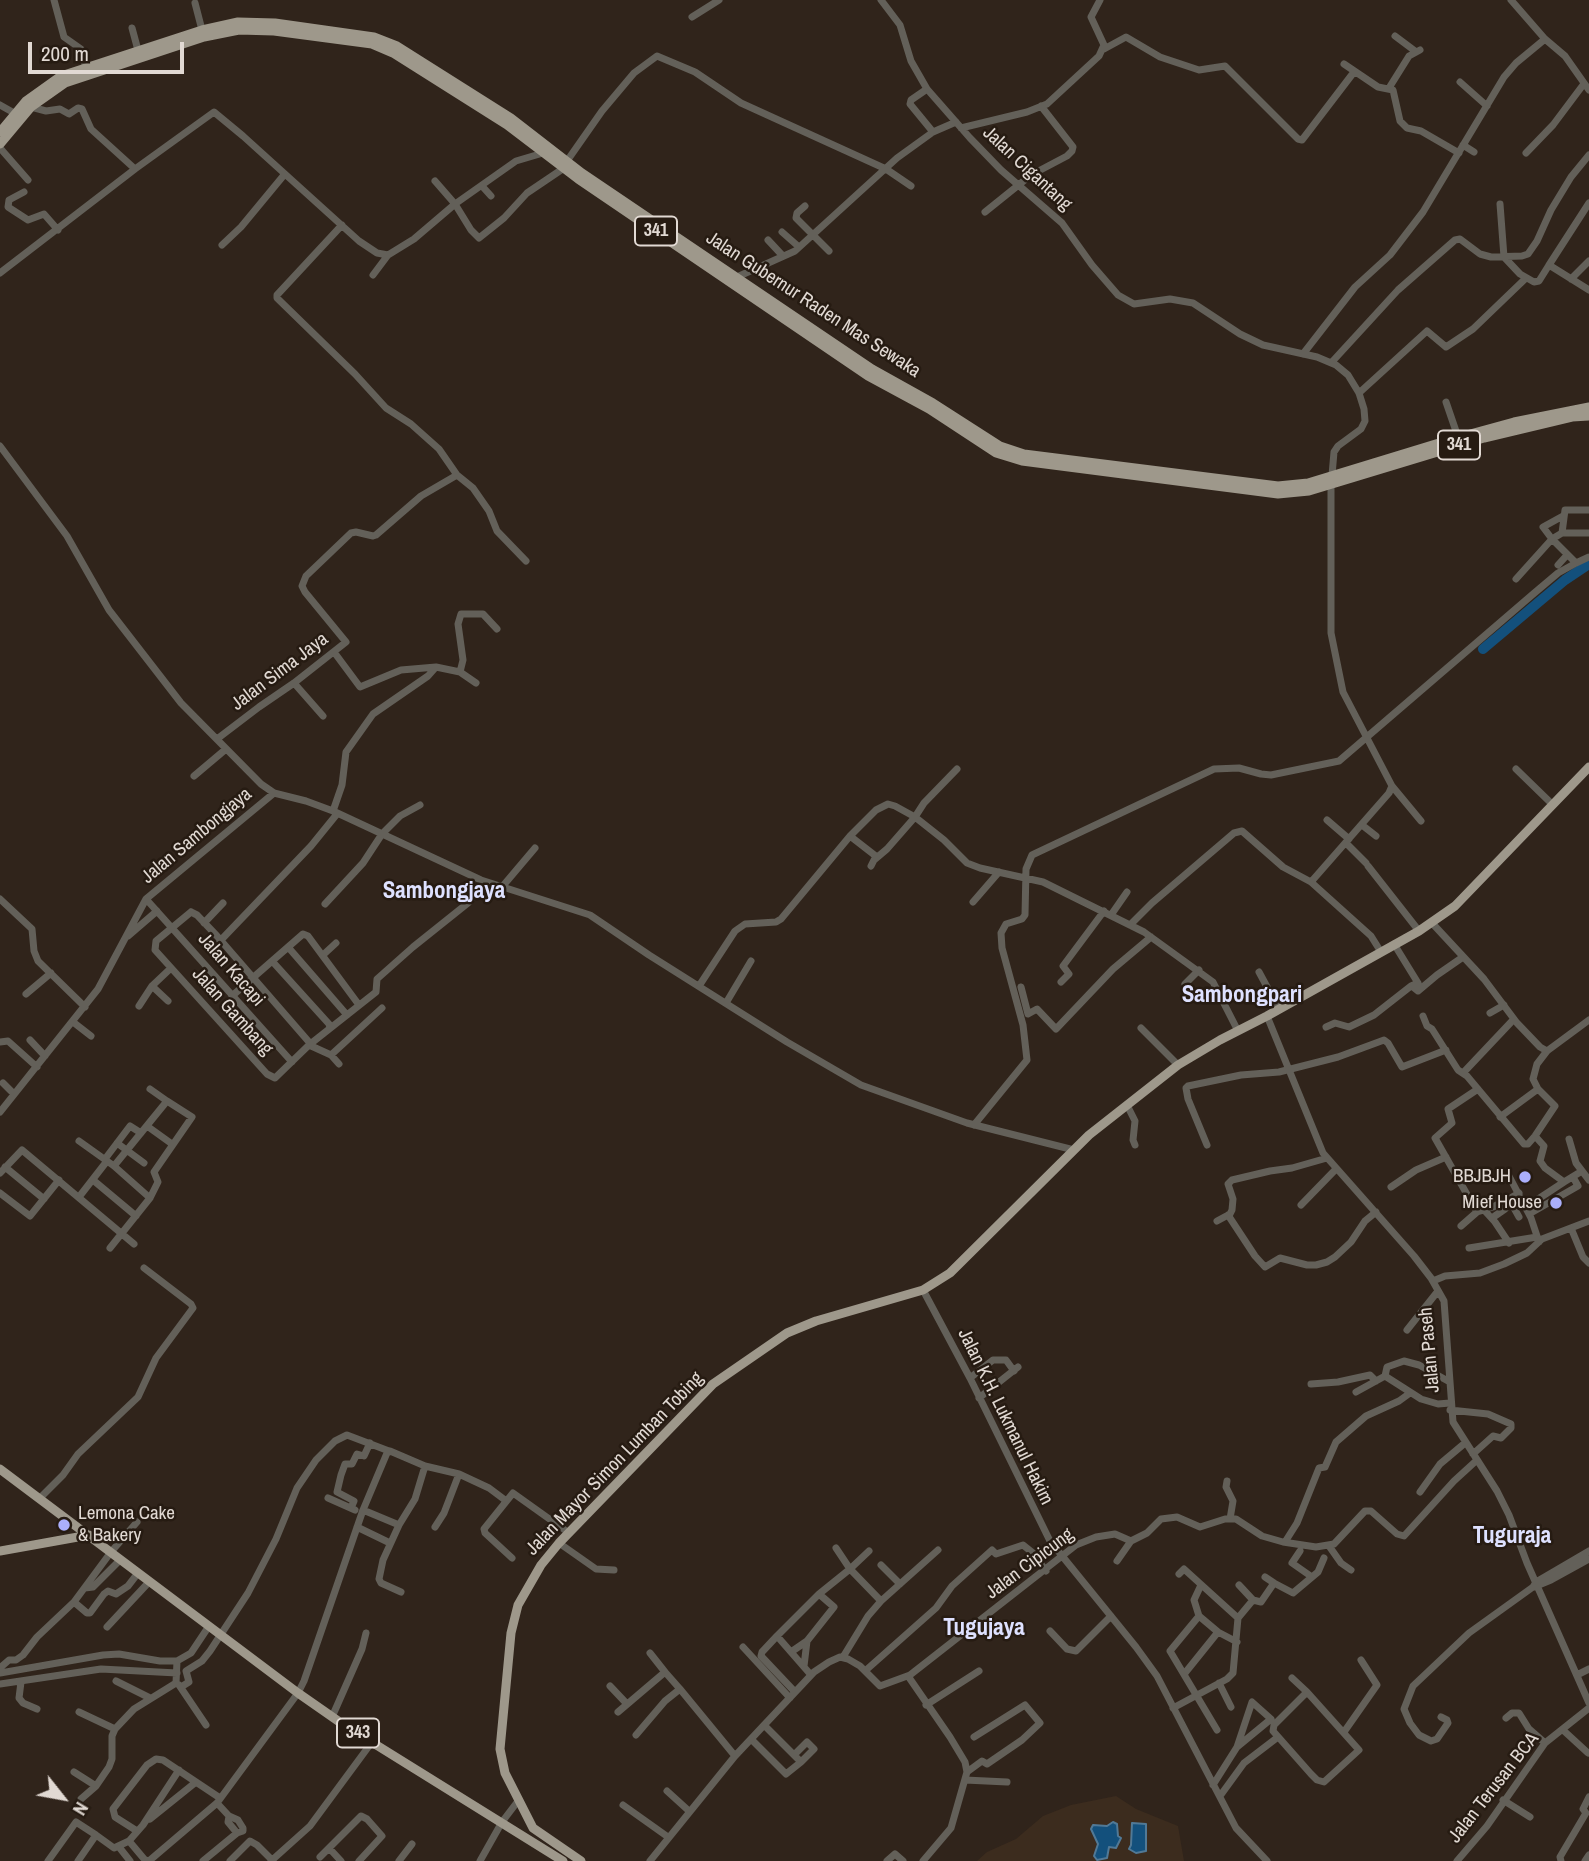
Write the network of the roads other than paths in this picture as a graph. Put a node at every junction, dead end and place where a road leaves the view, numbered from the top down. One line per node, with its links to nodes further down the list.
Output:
1 (54, 0): 16 (street)
2 (719, 0): 7 (street)
3 (881, 0): 21 (street, Jalan Cigantang)
4 (1100, 0): 12 (street)
5 (1511, 0): 11 (street)
6 (195, 3): 9 (street)
7 (692, 18)
8 (132, 28): 13 (street)
9 (202, 30): 13 (main road, Jalan Gubernur Raden Mas Sewaka / 341); 14 (main road, Jalan Gubernur Raden Mas Sewaka / 341)
10 (1395, 36): 20 (street)
11 (1545, 39): 19 (street); 24 (street)
12 (1104, 49): 17 (street); 23 (street)
13 (139, 55): 14 (main road, Jalan Gubernur Raden Mas Sewaka / 341); 16 (main road, Jalan Gubernur Raden Mas Sewaka / 341); 25 (main road, Jalan Gubernur Raden Mas Sewaka / 341)
14 (417, 63): 33 (main road, Jalan Gubernur Raden Mas Sewaka / 341); 36 (main road, Jalan Gubernur Raden Mas Sewaka / 341)
15 (1344, 64): 17 (street)
16 (86, 68): 26 (main road, Jalan Gubernur Raden Mas Sewaka / 341)
17 (1354, 72): 20 (street)
18 (1460, 82): 24 (street)
19 (1586, 87): 34 (street)
20 (1389, 88): 31 (street)
21 (927, 89): 27 (street, Jalan Cigantang); 29 (street)
22 (0, 105): 26 (street)
23 (1041, 106): 27 (street); 42 (street)
24 (1487, 106): 31 (street)
25 (31, 107): 30 (main road, Jalan Gubernur Raden Mas Sewaka / 341); 37 (street)
26 (16, 114): 28 (main road, Jalan Gubernur Raden Mas Sewaka / 341)
27 (958, 125): 29 (street); 42 (street, Jalan Cigantang)
28 (0, 132)
29 (933, 132): 38 (street)
30 (0, 146): 40 (street)
31 (1461, 149): 32 (street); 73 (street)
32 (1474, 152)
33 (544, 153): 36 (main road, Jalan Gubernur Raden Mas Sewaka / 341); 43 (street)
34 (1527, 153)
35 (1589, 155): 63 (street)
36 (565, 165): 38 (street); 47 (main road, Jalan Gubernur Raden Mas Sewaka / 341); 48 (street)
37 (135, 169): 39 (street); 54 (street)
38 (886, 169): 44 (street); 56 (street)
39 (284, 175): 53 (street); 58 (street)
40 (28, 180)
41 (435, 181): 48 (street)
42 (1018, 184): 52 (street); 73 (street, Jalan Cigantang)
43 (482, 186): 46 (street); 48 (street)
44 (911, 186)
45 (24, 192): 54 (street)
46 (491, 196)
47 (618, 201): 68 (main road, Jalan Gubernur Raden Mas Sewaka / 341); 72 (main road, Jalan Gubernur Raden Mas Sewaka / 341)
48 (455, 204): 61 (street)
49 (1500, 204): 63 (street)
50 (1589, 204): 65 (street)
51 (805, 206): 56 (street)
52 (985, 212)
53 (342, 225): 61 (street); 84 (street)
54 (58, 230): 66 (street)
55 (782, 232): 59 (street)
56 (813, 235): 59 (street); 60 (street)
57 (768, 240): 62 (street)
58 (222, 245)
59 (799, 247): 62 (street)
60 (829, 251)
61 (388, 255): 67 (street)
62 (782, 255): 68 (street)
63 (1504, 257): 69 (street); 74 (street)
64 (1589, 261): 70 (street)
65 (1549, 265): 69 (street); 70 (street)
66 (0, 273)
67 (373, 275)
68 (737, 277): 72 (main road, Jalan Gubernur Raden Mas Sewaka / 341)
69 (1525, 279): 75 (street)
70 (1571, 279): 71 (street)
71 (1589, 290)
72 (759, 297): 85 (main road, Jalan Gubernur Raden Mas Sewaka / 341)
73 (1303, 354): 74 (street, Jalan Cigantang)
74 (1331, 363): 77 (street, Jalan Cigantang)
75 (1375, 380): 76 (street); 77 (street)
76 (1380, 387)
77 (1359, 393): 85 (street)
78 (1446, 402): 81 (street)
79 (1589, 407): 81 (main road, 341)
80 (1589, 416): 83 (main road, 341)
81 (1458, 437): 83 (main road, 341)
82 (0, 446): 105 (street)
83 (1433, 449): 85 (main road, 341)
84 (457, 475): 93 (street); 98 (street, Jalan Sima Jaya)
85 (1331, 479): 104 (street)
86 (1589, 510): 87 (street)
87 (1563, 516): 88 (street); 90 (street)
88 (1562, 533): 89 (street); 90 (street)
89 (1589, 533)
90 (1552, 539): 91 (street); 96 (street)
91 (1567, 555): 94 (street); 95 (street)
92 (1589, 557): 94 (street)
93 (526, 561)
94 (1576, 563): 104 (street)
95 (1558, 565)
96 (1516, 579)
97 (497, 629): 100 (street)
98 (334, 652): 99 (street); 101 (street, Jalan Sima Jaya)
99 (436, 667): 100 (street); 115 (street)
100 (460, 672): 102 (street)
101 (294, 683): 103 (street); 105 (street, Jalan Sima Jaya)
102 (477, 683)
103 (323, 716)
104 (1367, 736): 111 (street); 128 (street)
105 (217, 739): 106 (street)
106 (226, 749): 110 (street); 112 (street)
107 (1589, 766): 114 (main road, Jalan Mayor Simon Lumban Tobing)
108 (957, 769): 116 (street)
109 (1516, 769): 114 (street)
110 (194, 776)
111 (1392, 786): 118 (street); 119 (street)
112 (274, 793): 115 (street); 134 (street, Jalan Sambongjaya)
113 (420, 805): 120 (street)
114 (1553, 805): 141 (main road, Jalan Mayor Simon Lumban Tobing)
115 (335, 813): 120 (street); 147 (street)
116 (915, 817): 121 (street); 125 (street); 127 (street)
117 (1327, 820): 123 (street)
118 (1421, 821)
119 (1362, 825): 122 (street); 123 (street)
120 (382, 834): 129 (street); 137 (street)
121 (850, 836): 125 (street); 164 (street)
122 (1376, 836)
123 (1347, 841): 130 (street); 144 (street)
124 (535, 848): 131 (street)
125 (877, 857): 126 (street)
126 (870, 866)
127 (999, 872): 128 (street); 135 (street)
128 (1027, 878): 139 (street); 167 (street)
129 (485, 881): 131 (street); 171 (street)
130 (1311, 882): 142 (street); 151 (street)
131 (502, 887): 164 (street)
132 (1127, 892): 139 (street)
133 (0, 899): 159 (street)
134 (146, 899): 138 (street, Jalan Kacapi); 145 (street, Jalan Sambongjaya)
135 (973, 902)
136 (223, 903): 140 (street)
137 (325, 904)
138 (157, 911): 143 (street, Jalan Kacapi); 145 (street)
139 (1107, 913): 142 (street); 161 (street)
140 (204, 922): 143 (street); 147 (street)
141 (1432, 923): 144 (main road, Jalan Mayor Simon Lumban Tobing); 153 (street)
142 (1130, 925): 146 (street)
143 (171, 927): 156 (street, Jalan Gambang); 168 (street, Jalan Kacapi)
144 (1419, 931): 149 (main road, Jalan Mayor Simon Lumban Tobing)
145 (126, 937): 174 (street, Jalan Sambongjaya)
146 (1151, 937): 157 (street); 167 (street)
147 (220, 941): 160 (street)
148 (336, 943): 152 (street)
149 (1394, 944): 151 (main road, Jalan Mayor Simon Lumban Tobing); 165 (street)
150 (288, 947): 152 (street); 154 (street); 178 (street)
151 (1381, 952): 176 (main road, Jalan Mayor Simon Lumban Tobing)
152 (323, 955): 171 (street)
153 (1463, 957): 165 (street); 172 (street)
154 (272, 961): 160 (street); 185 (street)
155 (751, 961): 170 (street)
156 (171, 968): 163 (street); 196 (street, Jalan Gambang)
157 (1199, 970): 162 (street); 187 (street)
158 (1259, 972): 176 (street)
159 (51, 973): 166 (street); 174 (street)
160 (251, 978): 168 (street); 191 (street)
161 (1061, 982)
162 (1185, 984)
163 (152, 985): 169 (street); 173 (street)
164 (699, 986): 170 (street)
165 (1413, 987): 184 (street)
166 (26, 994)
167 (1020, 994): 213 (street)
168 (232, 996): 196 (street, Jalan Kacapi)
169 (168, 1001)
170 (726, 1003): 213 (street)
171 (359, 1005): 178 (street)
172 (1504, 1005): 177 (street); 181 (street)
173 (139, 1006)
174 (85, 1007): 183 (street, Jalan Sambongjaya)
175 (382, 1008): 194 (street)
176 (1279, 1009): 179 (main road, Jalan Mayor Simon Lumban Tobing)
177 (1489, 1013)
178 (347, 1015): 185 (street)
179 (1267, 1016): 187 (main road, Jalan Mayor Simon Lumban Tobing); 200 (street, Jalan Paseh)
180 (1423, 1016): 192 (street)
181 (1514, 1018): 193 (street); 201 (street)
182 (1589, 1020): 193 (street)
183 (73, 1022): 188 (street); 195 (street, Jalan Sambongjaya)
184 (1326, 1027)
185 (330, 1028): 191 (street)
186 (1141, 1028): 198 (street)
187 (1238, 1031): 198 (main road, Jalan Mayor Simon Lumban Tobing)
188 (91, 1036)
189 (30, 1041): 195 (street)
190 (0, 1042): 199 (street)
191 (309, 1045): 194 (street); 196 (street)
192 (1446, 1050): 200 (street); 201 (street)
193 (1547, 1051): 205 (street)
194 (331, 1055): 197 (street)
195 (45, 1056): 199 (street, Jalan Sambongjaya)
196 (292, 1062)
197 (339, 1064)
198 (1178, 1065): 208 (main road, Jalan Mayor Simon Lumban Tobing)
199 (37, 1067): 206 (street, Jalan Sambongjaya)
200 (1289, 1069): 221 (street); 226 (street, Jalan Paseh)
201 (1464, 1073): 204 (street)
202 (3, 1083): 206 (street)
203 (150, 1089): 207 (street)
204 (1478, 1089): 211 (street); 225 (street)
205 (1538, 1089): 211 (street); 216 (street)
206 (14, 1094): 209 (street, Jalan Sambongjaya)
207 (167, 1101): 212 (street); 220 (street)
208 (1127, 1105): 222 (street); 224 (main road, Jalan Mayor Simon Lumban Tobing)
209 (0, 1112)
210 (145, 1113): 212 (street)
211 (1500, 1117): 216 (street)
212 (153, 1118): 214 (street)
213 (974, 1125): 224 (street)
214 (147, 1126): 215 (street); 220 (street)
215 (141, 1133): 219 (street); 223 (street)
216 (1535, 1136): 237 (street)
217 (1569, 1139): 231 (street)
218 (79, 1141): 227 (street)
219 (117, 1143): 223 (street); 227 (street)
220 (172, 1144): 242 (street)
221 (1207, 1145)
222 (1135, 1146)
223 (128, 1150): 227 (street); 228 (street)
224 (1074, 1150): 265 (main road, Jalan Mayor Simon Lumban Tobing)
225 (1446, 1157): 238 (street); 246 (street)
226 (1327, 1158): 229 (street, Jalan Paseh); 249 (street)
227 (109, 1162): 235 (street); 242 (street)
228 (144, 1163)
229 (1336, 1168): 245 (street); 248 (street, Jalan Paseh)
230 (2, 1170): 234 (street); 243 (street)
231 (1582, 1171): 233 (street); 236 (street)
232 (1509, 1176): 240 (street)
233 (1573, 1177): 237 (street); 247 (street)
234 (59, 1180): 241 (street); 243 (street)
235 (93, 1180): 241 (street); 250 (street)
236 (1589, 1180)
237 (1564, 1182): 247 (street)
238 (1391, 1187)
239 (0, 1193): 243 (street)
240 (1519, 1193): 244 (street); 247 (street)
241 (79, 1197): 256 (street)
242 (150, 1198): 250 (street)
243 (44, 1199)
244 (1507, 1204): 246 (street); 247 (street); 251 (street)
245 (1301, 1205)
246 (1480, 1211): 251 (street); 254 (street)
247 (1527, 1211): 257 (street)
248 (1376, 1212): 249 (street); 264 (street, Jalan Paseh)
249 (1228, 1215): 252 (street)
250 (136, 1216): 256 (street)
251 (1492, 1218): 258 (street)
252 (1217, 1221)
253 (1589, 1221): 255 (street)
254 (1461, 1226)
255 (1571, 1228): 257 (street); 262 (street)
256 (123, 1234): 259 (street); 260 (street)
257 (1538, 1239): 258 (street); 264 (street)
258 (1508, 1243): 261 (street)
259 (134, 1244)
260 (110, 1248)
261 (1469, 1248)
262 (1589, 1263)
263 (144, 1268): 286 (street)
264 (1433, 1281): 266 (street, Jalan Paseh)
265 (923, 1290): 269 (street, Jalan K.H. Lukmanul Hakim); 296 (main road, Jalan Mayor Simon Lumban Tobing)
266 (1438, 1291): 267 (street); 271 (street, Jalan Paseh)
267 (1407, 1330)
268 (1385, 1376): 270 (street); 271 (street); 274 (street)
269 (970, 1378): 275 (street, Jalan K.H. Lukmanul Hakim); 275 (street)
270 (1376, 1381): 272 (street); 273 (street)
271 (1448, 1381): 276 (street, Jalan Paseh)
272 (1311, 1384)
273 (1356, 1392)
274 (1410, 1393): 276 (street); 299 (street)
275 (979, 1398): 310 (street, Jalan K.H. Lukmanul Hakim)
276 (1450, 1406): 278 (street, Jalan Paseh); 280 (street)
277 (370, 1443): 279 (street); 289 (street); 345 (street)
278 (1465, 1443): 280 (street, Jalan Paseh); 285 (street)
279 (389, 1451): 281 (street); 290 (street)
280 (1475, 1457): 302 (street); 330 (street, Jalan Paseh)
281 (425, 1466): 283 (street); 293 (street)
282 (0, 1469): 286 (main road, 343)
283 (459, 1474): 288 (street); 295 (street)
284 (1227, 1481): 291 (street)
285 (1420, 1492)
286 (40, 1498): 297 (main road, 343)
287 (328, 1499): 289 (street)
288 (505, 1500): 296 (street); 311 (street)
289 (351, 1508): 290 (street)
290 (362, 1512): 293 (street); 294 (street)
291 (1230, 1519): 298 (street); 299 (street)
292 (137, 1522): 309 (street)
293 (398, 1525): 300 (street)
294 (357, 1527): 300 (street); 373 (street)
295 (435, 1527)
296 (569, 1533): 301 (main road, Jalan Mayor Simon Lumban Tobing)
297 (89, 1535): 306 (main road); 309 (main road, 343)
298 (1131, 1541): 310 (street, Jalan Cipicung); 315 (street)
299 (1284, 1542): 302 (street)
300 (390, 1543): 332 (street)
301 (559, 1543): 319 (street); 420 (main road, Jalan Mayor Simon Lumban Tobing)
302 (1327, 1547): 320 (street)
303 (836, 1548): 318 (street)
304 (869, 1550): 318 (street)
305 (937, 1550): 327 (street)
306 (0, 1551)
307 (1300, 1551): 324 (street)
308 (1589, 1551): 330 (street)
309 (111, 1552): 314 (main road, 343); 331 (street)
310 (1062, 1557): 321 (street, Jalan Cipicung); 337 (street, Jalan K.H. Lukmanul Hakim)
311 (512, 1558)
312 (1324, 1558): 324 (street)
313 (1589, 1559): 330 (street)
314 (120, 1560): 322 (main road, 343); 331 (street)
315 (1117, 1561)
316 (1192, 1561): 328 (street)
317 (881, 1565): 327 (street)
318 (850, 1569): 333 (street); 335 (street)
319 (614, 1570)
320 (1351, 1570)
321 (1045, 1571): 357 (street); 364 (street, Jalan Cipicung)
322 (138, 1573): 325 (main road, 343); 336 (street)
323 (1265, 1577): 326 (street)
324 (1312, 1577): 326 (street)
325 (149, 1582): 340 (main road, 343); 341 (street)
326 (1274, 1583): 334 (street)
327 (900, 1584): 335 (street)
328 (1201, 1585): 338 (street); 339 (street)
329 (1239, 1585): 334 (street)
330 (1536, 1585): 363 (street, Jalan Paseh); 386 (street)
331 (85, 1588): 336 (street)
332 (401, 1592)
333 (819, 1594): 346 (street); 347 (street)
334 (1253, 1600): 339 (street)
335 (881, 1601): 352 (street)
336 (74, 1602): 356 (street)
337 (1111, 1616): 342 (street); 381 (street, Jalan K.H. Lukmanul Hakim)
338 (1199, 1616): 343 (street); 360 (street)
339 (1238, 1618): 348 (street)
340 (209, 1626): 345 (main road, 343); 361 (street)
341 (107, 1627)
342 (1050, 1631)
343 (1218, 1632): 348 (street); 360 (street)
344 (366, 1633): 385 (street)
345 (221, 1634): 361 (street); 373 (main road, 343)
346 (777, 1636): 350 (street); 374 (street)
347 (807, 1640): 350 (street); 354 (street)
348 (1237, 1642): 368 (street)
349 (743, 1647): 374 (street)
350 (791, 1651): 354 (street)
351 (650, 1653): 359 (street)
352 (843, 1657): 357 (street, Jalan Cipicung); 362 (street)
353 (1361, 1661): 394 (street)
354 (804, 1666): 362 (street)
355 (1589, 1669): 363 (street)
356 (0, 1670): 361 (street)
357 (865, 1671): 364 (street, Jalan Cipicung)
358 (979, 1671): 378 (street)
359 (665, 1672): 371 (street); 377 (street)
360 (1185, 1672): 375 (street)
361 (178, 1673): 367 (street); 376 (street); 388 (street)
362 (811, 1675): 374 (street)
363 (1577, 1675): 379 (street, Jalan Paseh)
364 (908, 1676): 378 (street)
365 (1292, 1678): 372 (street)
366 (116, 1681): 376 (street)
367 (21, 1682): 369 (street); 382 (street)
368 (1219, 1683): 375 (street); 380 (street)
369 (0, 1684)
370 (610, 1686): 377 (street)
371 (680, 1689): 395 (street); 405 (street)
372 (1307, 1692): 394 (street); 398 (street)
373 (298, 1693): 385 (main road, 343); 418 (street)
374 (793, 1695): 389 (street)
375 (1197, 1695): 381 (street); 392 (street)
376 (150, 1698): 391 (street)
377 (627, 1704): 384 (street)
378 (926, 1705): 409 (street)
379 (1589, 1705): 393 (street, Jalan Terusan BCA)
380 (1231, 1707)
381 (1173, 1708): 412 (street, Jalan K.H. Lukmanul Hakim)
382 (37, 1709)
383 (79, 1712): 391 (street)
384 (618, 1712)
385 (332, 1717): 400 (main road, 343)
386 (1441, 1717)
387 (1506, 1718): 401 (street)
388 (206, 1725)
389 (764, 1725): 399 (street); 404 (street)
390 (1242, 1728): 396 (street); 396 (street); 402 (street)
391 (115, 1729): 413 (street)
392 (1217, 1730)
393 (1563, 1730): 401 (street, Jalan Terusan BCA); 403 (street)
394 (1344, 1732): 398 (street)
395 (636, 1735)
396 (1251, 1735): 402 (street)
397 (974, 1737): 409 (street)
398 (1278, 1737): 415 (street)
399 (751, 1739): 405 (street); 406 (street)
400 (373, 1742): 424 (main road, 343); 442 (street)
401 (1545, 1743): 419 (street, Jalan Terusan BCA)
402 (1237, 1747): 412 (street)
403 (1588, 1753)
404 (794, 1755): 406 (street); 406 (street)
405 (735, 1756): 422 (street)
406 (801, 1762)
407 (178, 1770): 410 (street); 425 (street); 425 (street)
408 (74, 1772): 413 (street)
409 (966, 1776): 411 (street); 451 (street)
410 (196, 1782): 418 (street); 425 (street)
411 (1007, 1782)
412 (1213, 1785): 415 (street)
413 (96, 1786): 417 (street)
414 (667, 1791): 422 (street)
415 (1220, 1796): 452 (street)
416 (1589, 1797): 454 (street)
417 (81, 1799)
418 (218, 1800): 430 (street); 440 (street)
419 (1503, 1800): 423 (street); 453 (street, Jalan Terusan BCA)
420 (518, 1801): 424 (street); 426 (main road, Jalan Mayor Simon Lumban Tobing)
421 (623, 1805): 428 (street)
422 (689, 1811): 428 (street)
423 (1530, 1817)
424 (502, 1822): 429 (main road, 343); 446 (street)
425 (140, 1828): 430 (street)
426 (533, 1828): 429 (main road); 447 (main road)
427 (96, 1835): 432 (street); 437 (street); 438 (street)
428 (668, 1837): 448 (street)
429 (526, 1838): 436 (main road)
430 (129, 1841): 432 (street)
431 (412, 1844): 445 (street)
432 (119, 1847): 439 (street)
433 (329, 1848): 435 (street); 443 (street); 444 (street)
434 (1589, 1855): 455 (street)
435 (320, 1857)
436 (557, 1860)
437 (48, 1861)
438 (78, 1861)
439 (130, 1861)
440 (203, 1861)
441 (230, 1861): 442 (street)
442 (272, 1861)
443 (341, 1861)
444 (359, 1861)
445 (399, 1861)
446 (480, 1861)
447 (581, 1861)
448 (650, 1861)
449 (887, 1861): 450 (street)
450 (902, 1861)
451 (923, 1861)
452 (1267, 1861)
453 (1457, 1861)
454 (1561, 1861)
455 (1586, 1861)

